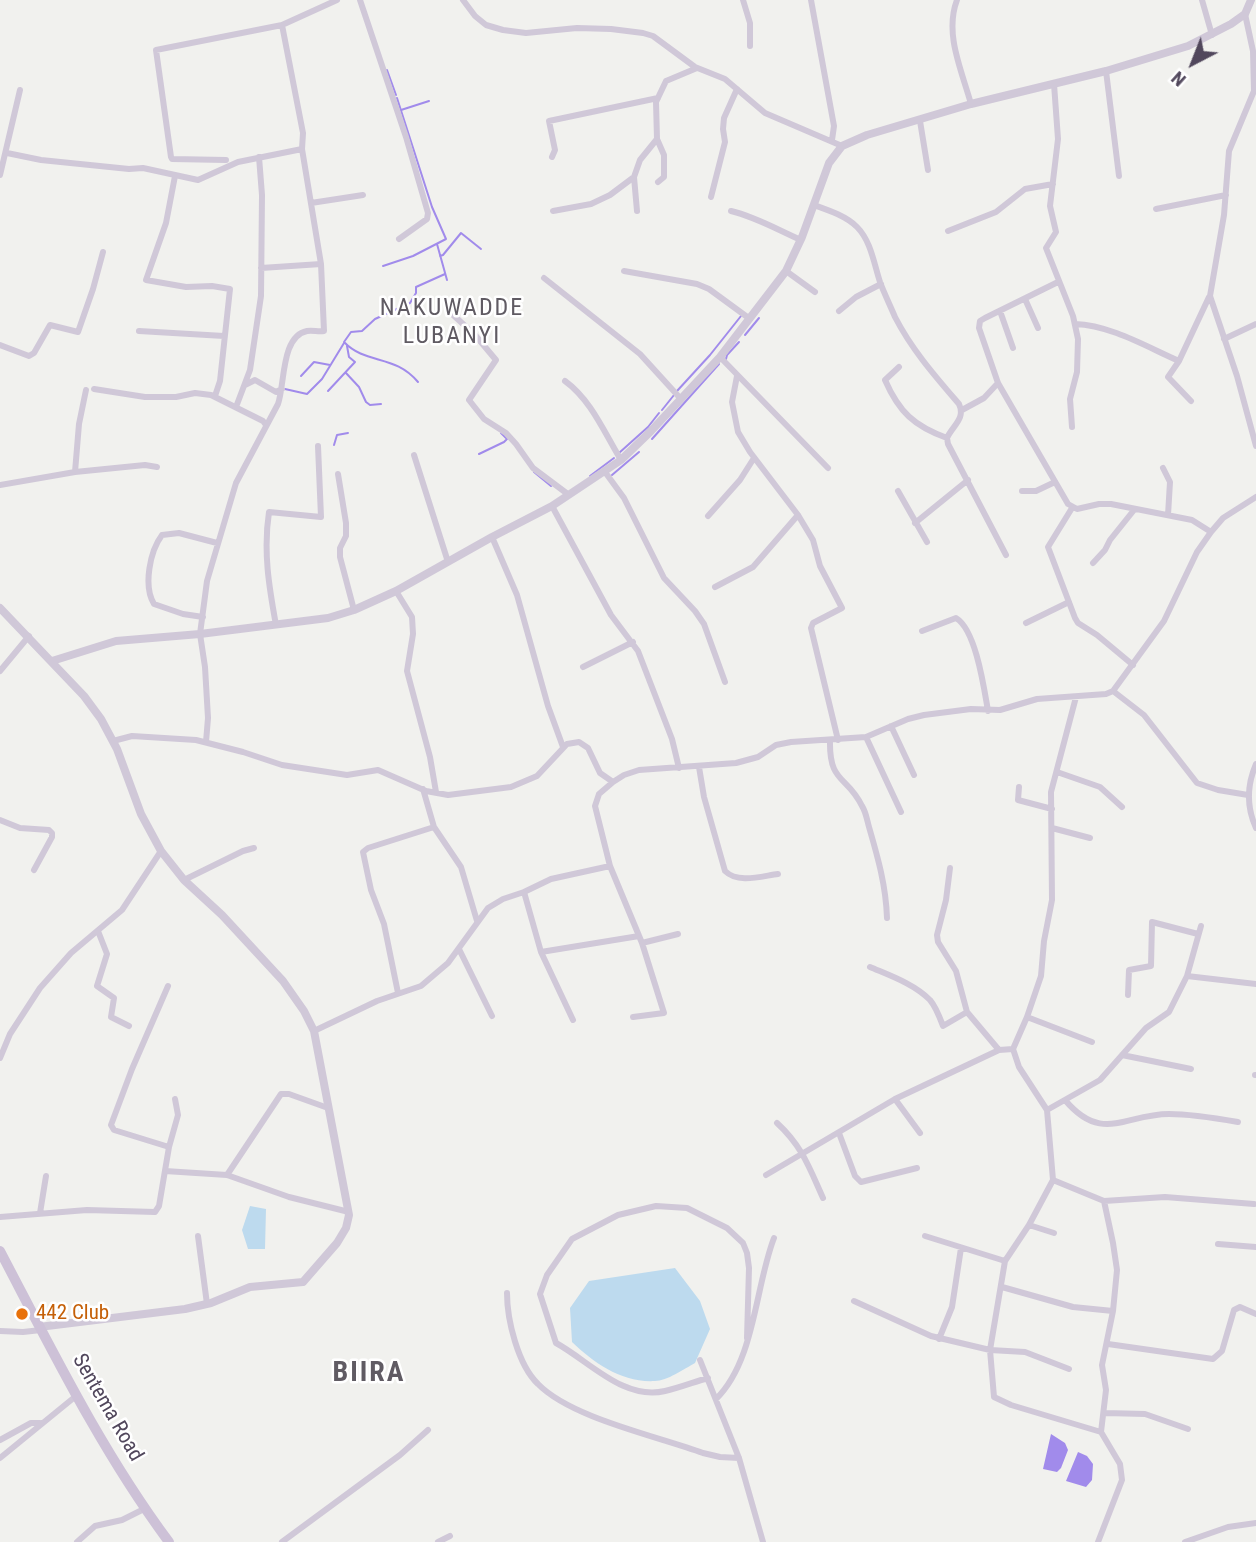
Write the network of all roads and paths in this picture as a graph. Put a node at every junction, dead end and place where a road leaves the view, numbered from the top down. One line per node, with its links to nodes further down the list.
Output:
1 (337, 0): 10 (street)
2 (360, 0): 47 (street)
3 (463, 0): 13 (street)
4 (743, 0): 12 (street)
5 (811, 0): 23 (street)
6 (957, 0): 20 (street)
7 (1202, 0): 11 (street)
8 (1251, 0): 9 (street)
9 (1245, 14): 11 (street); 18 (street)
10 (282, 24): 25 (street); 29 (street)
11 (1212, 35): 14 (street)
12 (750, 46)
13 (697, 68): 16 (street); 19 (street)
14 (1106, 71): 15 (street); 33 (street)
15 (1054, 84): 20 (street); 36 (street)
16 (737, 89): 23 (street); 39 (street)
17 (20, 90): 26 (street)
18 (1255, 92): 38 (street)
19 (658, 98): 22 (street); 28 (street)
20 (971, 104): 21 (street)
21 (920, 121): 24 (street); 30 (street)
22 (657, 139): 34 (street); 35 (street)
23 (832, 140): 24 (street)
24 (842, 146): 41 (street)
25 (302, 149): 27 (street); 40 (street)
26 (7, 153): 31 (street); 32 (street)
27 (259, 157): 29 (street); 51 (street)
28 (552, 158)
29 (227, 160): 32 (street)
30 (928, 170)
31 (0, 175)
32 (174, 176): 68 (street)
33 (1119, 176)
34 (634, 177): 43 (street); 44 (street)
35 (658, 182)
36 (1053, 184): 46 (street); 55 (street)
37 (363, 195): 40 (street)
38 (1226, 195): 42 (street); 58 (street)
39 (711, 197)
40 (311, 203): 50 (street)
41 (814, 205): 48 (street); 56 (street)
42 (1156, 208)
43 (553, 211)
44 (637, 211)
45 (731, 211): 48 (street)
46 (948, 231)
47 (399, 239)
48 (801, 240): 53 (street)
49 (103, 252): 70 (street)
50 (321, 264): 51 (street); 80 (street)
51 (261, 268): 78 (street)
52 (624, 271): 63 (street)
53 (786, 271): 57 (street); 63 (street)
54 (544, 278): 83 (street)
55 (1058, 282): 59 (street); 64 (street)
56 (881, 284): 60 (street); 86 (street)
57 (815, 292)
58 (1209, 296): 69 (street); 73 (street)
59 (1026, 299): 61 (street); 66 (street)
60 (839, 311)
61 (1000, 311): 71 (street); 77 (street)
62 (452, 313): 106 (street)
63 (750, 318): 72 (street)
64 (1075, 324): 73 (street); 88 (street)
65 (1256, 324): 69 (street)
66 (1038, 328)
67 (139, 331): 68 (street)
68 (224, 336): 82 (street)
69 (1224, 339): 91 (street)
70 (0, 345)
71 (1013, 348)
72 (720, 357): 75 (street); 83 (street)
73 (1179, 361): 84 (street)
74 (899, 368): 89 (street)
75 (737, 376): 93 (street); 96 (street)
76 (565, 381): 94 (street)
77 (998, 383): 86 (street); 102 (street)
78 (244, 386): 80 (street); 85 (street)
79 (94, 389): 82 (street)
80 (282, 389): 87 (street)
81 (86, 390): 98 (street)
82 (215, 396): 85 (street)
83 (680, 398): 94 (street)
84 (1191, 401)
85 (236, 407): 87 (street)
86 (962, 410): 89 (street)
87 (266, 425): 118 (street)
88 (1072, 427)
89 (947, 438): 101 (street)
90 (318, 446): 129 (street)
91 (1256, 446)
92 (414, 455): 120 (street)
93 (754, 458): 112 (street); 113 (street)
94 (621, 460): 99 (street)
95 (157, 467): 98 (street)
96 (828, 468)
97 (1163, 468): 111 (street)
98 (75, 472): 103 (street)
99 (605, 472): 106 (street); 138 (street)
100 (338, 474): 126 (street)
101 (968, 480): 114 (street); 119 (street)
102 (1055, 482): 105 (street); 109 (street)
103 (0, 485)
104 (898, 491): 114 (street)
105 (1023, 491)
106 (569, 495): 108 (street)
107 (1256, 497): 115 (street)
108 (552, 506): 116 (street); 133 (street)
109 (1072, 508): 110 (street); 124 (street)
110 (1134, 510): 111 (street); 121 (street)
111 (1168, 514): 115 (street)
112 (798, 515): 122 (street); 144 (street)
113 (708, 516)
114 (915, 523): 117 (street)
115 (1211, 532): 135 (street)
116 (492, 537): 120 (street); 147 (street)
117 (927, 542)
118 (217, 543): 127 (street); 127 (street)
119 (1006, 555)
120 (448, 562): 123 (street)
121 (1093, 563)
122 (715, 587)
123 (396, 591): 126 (street); 156 (street)
124 (1069, 603): 128 (street); 135 (street)
125 (0, 608): 132 (street)
126 (354, 610): 129 (street)
127 (203, 617): 131 (street)
128 (1026, 623)
129 (276, 625): 131 (street)
130 (922, 631): 141 (street)
131 (200, 634): 134 (street); 146 (street)
132 (29, 636): 134 (street); 137 (street)
133 (633, 642): 136 (street); 150 (street)
134 (52, 661): 145 (street)
135 (1133, 665): 139 (street)
136 (583, 667)
137 (0, 671)
138 (725, 682)
139 (1113, 691): 140 (street); 157 (street)
140 (1076, 697): 141 (street); 151 (street)
141 (988, 710): 142 (street)
142 (891, 726): 143 (street); 152 (street)
143 (866, 737): 144 (street); 160 (street)
144 (834, 740): 149 (street); 174 (street)
145 (113, 741): 146 (street); 167 (street)
146 (206, 742): 155 (street)
147 (563, 747): 153 (street); 156 (street)
148 (1256, 764): 157 (street)
149 (699, 767): 150 (street); 171 (street)
150 (679, 768): 153 (street)
151 (1056, 772): 158 (street); 159 (street)
152 (914, 775)
153 (613, 782): 168 (street)
154 (1019, 787): 159 (street)
155 (423, 789): 156 (street); 162 (street)
156 (436, 792)
157 (1248, 795): 164 (street)
158 (1122, 807)
159 (1052, 808): 163 (street)
160 (901, 812)
161 (0, 820): 170 (street)
162 (434, 827): 175 (street); 187 (street)
163 (1052, 828): 165 (street); 192 (street)
164 (1256, 828)
165 (1090, 838)
166 (254, 848): 172 (street)
167 (161, 851): 172 (street); 177 (street)
168 (610, 866): 173 (street); 180 (street)
169 (950, 868): 189 (street)
170 (34, 870)
171 (778, 874)
172 (184, 880): 195 (street)
173 (524, 892): 175 (street); 182 (street)
174 (887, 918)
175 (477, 921): 181 (street)
176 (1201, 926): 179 (street)
177 (98, 930): 194 (street); 200 (street)
178 (678, 934): 180 (street)
179 (1198, 934): 184 (street); 188 (street)
180 (640, 939): 182 (street); 191 (street)
181 (459, 949): 187 (street); 190 (street)
182 (541, 952): 193 (street)
183 (870, 967): 189 (street)
184 (1186, 976): 185 (street); 199 (street)
185 (1256, 984)
186 (168, 986): 211 (street)
187 (398, 993): 195 (street)
188 (1128, 995)
189 (967, 1012): 197 (street)
190 (492, 1016)
191 (634, 1017)
192 (1027, 1017): 196 (street); 198 (street)
193 (573, 1020)
194 (129, 1026)
195 (314, 1031): 205 (street)
196 (1092, 1042)
197 (999, 1049): 198 (street); 202 (street)
198 (1013, 1049): 206 (street)
199 (1122, 1055): 201 (street); 204 (street)
200 (0, 1058)
201 (1191, 1069)
202 (895, 1098): 209 (street); 210 (street)
203 (175, 1099): 211 (street)
204 (1065, 1100): 206 (street); 207 (street)
205 (328, 1108): 215 (street); 222 (street)
206 (1046, 1110): 218 (street)
207 (1238, 1122)
208 (776, 1123): 212 (street)
209 (839, 1133): 212 (street); 213 (street)
210 (920, 1133)
211 (169, 1147): 214 (street)
212 (802, 1153): 216 (street); 219 (street)
213 (917, 1168)
214 (165, 1171): 215 (street); 223 (street)
215 (227, 1175): 222 (street)
216 (766, 1175)
217 (46, 1176): 223 (street)
218 (1053, 1180): 220 (street); 225 (street)
219 (823, 1198)
220 (1104, 1201): 221 (street); 239 (street)
221 (1254, 1204)
222 (349, 1212): 238 (street)
223 (40, 1213): 224 (street)
224 (0, 1217)
225 (1029, 1225): 226 (street); 234 (street)
226 (1054, 1233)
227 (198, 1236): 238 (street)
228 (925, 1236): 232 (street)
229 (774, 1238): 243 (street)
230 (1218, 1244): 231 (street)
231 (1256, 1247)
232 (961, 1248): 234 (street); 244 (street)
233 (0, 1251): 241 (main road, Sentema Road)
234 (1005, 1261): 235 (street)
235 (1002, 1287): 239 (street); 246 (street)
236 (507, 1293): 259 (street)
237 (854, 1301): 244 (street)
238 (207, 1304): 241 (street)
239 (1113, 1311): 245 (street)
240 (1256, 1314): 245 (street)
241 (40, 1329): 242 (street); 250 (main road, Sentema Road)
242 (0, 1331)
243 (747, 1338): 249 (street); 251 (street)
244 (939, 1339): 246 (street)
245 (1108, 1344): 252 (street)
246 (990, 1350): 248 (street); 256 (street)
247 (700, 1360): 249 (street)
248 (1069, 1369)
249 (708, 1378): 251 (street)
250 (76, 1396): 253 (street); 260 (main road, Sentema Road)
251 (716, 1399): 259 (street)
252 (1105, 1413): 254 (street); 256 (street)
253 (40, 1423): 257 (street); 258 (street)
254 (1188, 1429)
255 (428, 1430): 265 (street)
256 (1101, 1432): 268 (street)
257 (0, 1440)
258 (0, 1458)
259 (739, 1458): 267 (street)
260 (144, 1509): 263 (street); 264 (main road, Sentema Road)
261 (1256, 1522): 269 (street)
262 (450, 1536): 266 (street)
263 (77, 1542)
264 (169, 1542)
265 (282, 1542)
266 (439, 1542)
267 (763, 1542)
268 (1098, 1542)
269 (1185, 1542)

